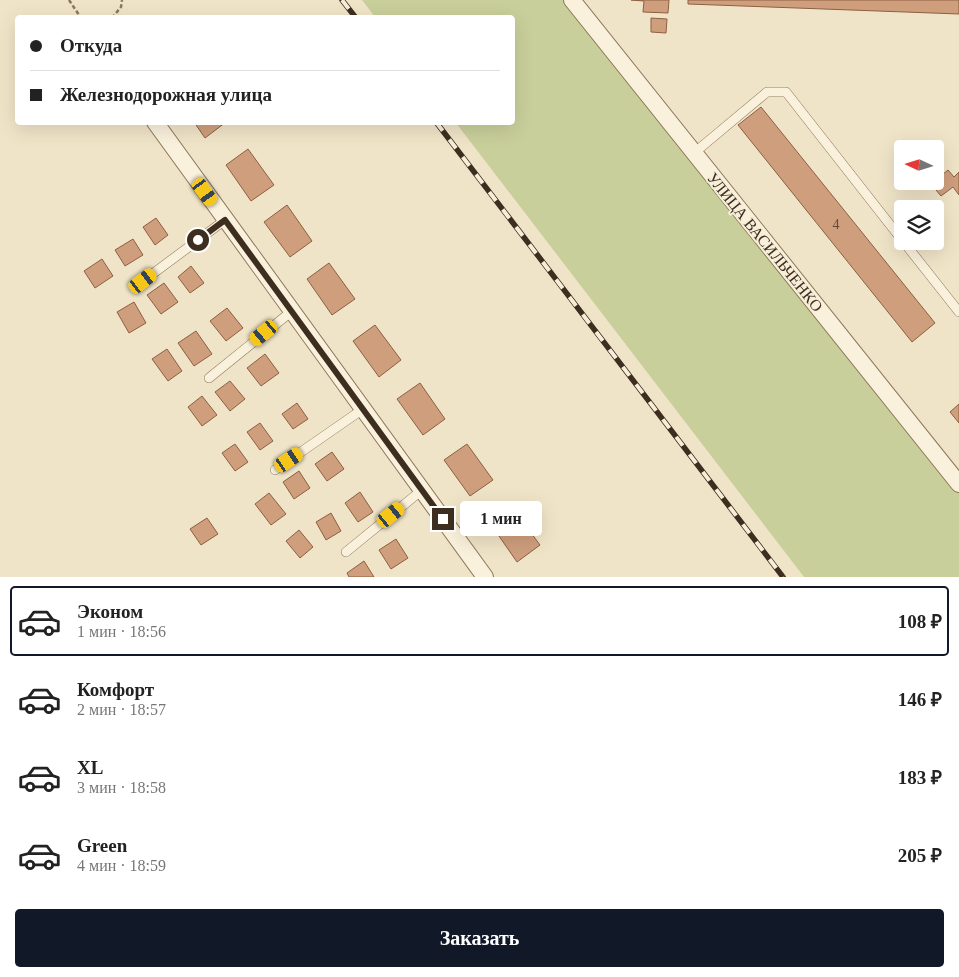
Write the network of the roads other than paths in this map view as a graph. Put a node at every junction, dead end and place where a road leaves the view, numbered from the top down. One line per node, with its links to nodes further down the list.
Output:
1 (572, 0): 3 (street, УЛИЦА ВАСИЛЬЧЕНКО)
2 (156, 125): 4 (street)
3 (694, 153): 5 (lane); 13 (street, УЛИЦА ВАСИЛЬЧЕНКО)
4 (225, 220): 7 (lane); 8 (street)
5 (894, 230)
6 (910, 250): 9 (lane)
7 (143, 281)
8 (292, 311): 10 (lane); 11 (street)
9 (959, 312)
10 (209, 378)
11 (363, 409): 12 (lane); 14 (street)
12 (275, 470)
13 (956, 476)
14 (422, 490): 15 (lane); 16 (street)
15 (346, 552)
16 (485, 577)

